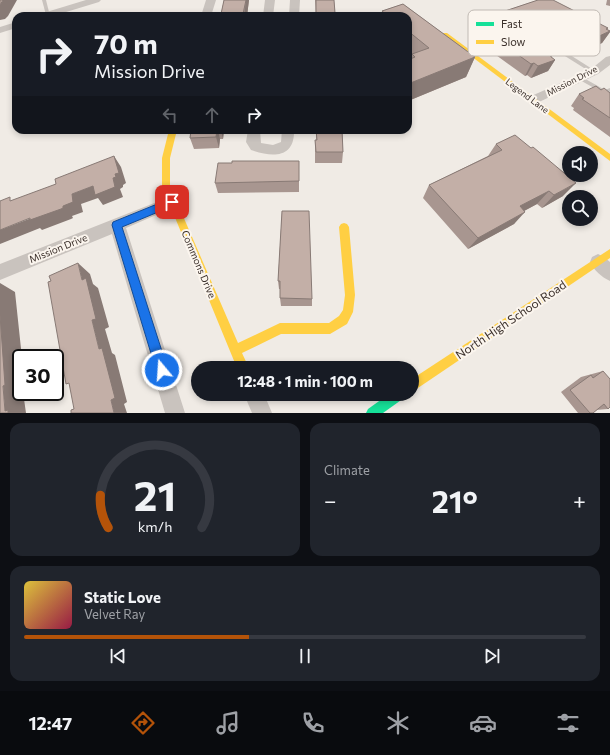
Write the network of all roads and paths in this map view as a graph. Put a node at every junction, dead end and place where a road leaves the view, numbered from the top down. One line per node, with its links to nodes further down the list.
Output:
1 (44, 0): 6 (lane)
2 (96, 0): 7 (street)
3 (211, 0): 8 (street)
4 (270, 0): 9 (street)
5 (295, 0): 10 (street)
6 (46, 12)
7 (56, 12)
8 (207, 12)
9 (268, 12)
10 (294, 12)
11 (12, 26): 12 (street)
12 (0, 30)
13 (444, 34): 14 (street, Legend Lane)
14 (468, 52)
15 (474, 56): 21 (street, Legend Lane)
16 (568, 56): 18 (lane)
17 (610, 60): 18 (street, Mission Drive)
18 (594, 72): 19 (street, Mission Drive)
19 (580, 78): 20 (lane); 21 (street, Mission Drive)
20 (610, 90)
21 (533, 100): 25 (street, Legend Lane)
22 (172, 134): 26 (street, Commons Drive)
23 (254, 134): 24 (street)
24 (288, 134)
25 (610, 158)
26 (172, 202): 27 (street, Mission Drive); 31 (street, Commons Drive)
27 (117, 225): 30 (street, Mission Drive); 36 (street)
28 (344, 227): 31 (street)
29 (606, 263): 33 (street, North High School Road)
30 (0, 272)
31 (236, 350): 32 (street, Commons Drive)
32 (240, 361)
33 (419, 382)
34 (257, 401): 37 (street)
35 (390, 401): 38 (street)
36 (175, 413)
37 (262, 413)
38 (372, 413)

